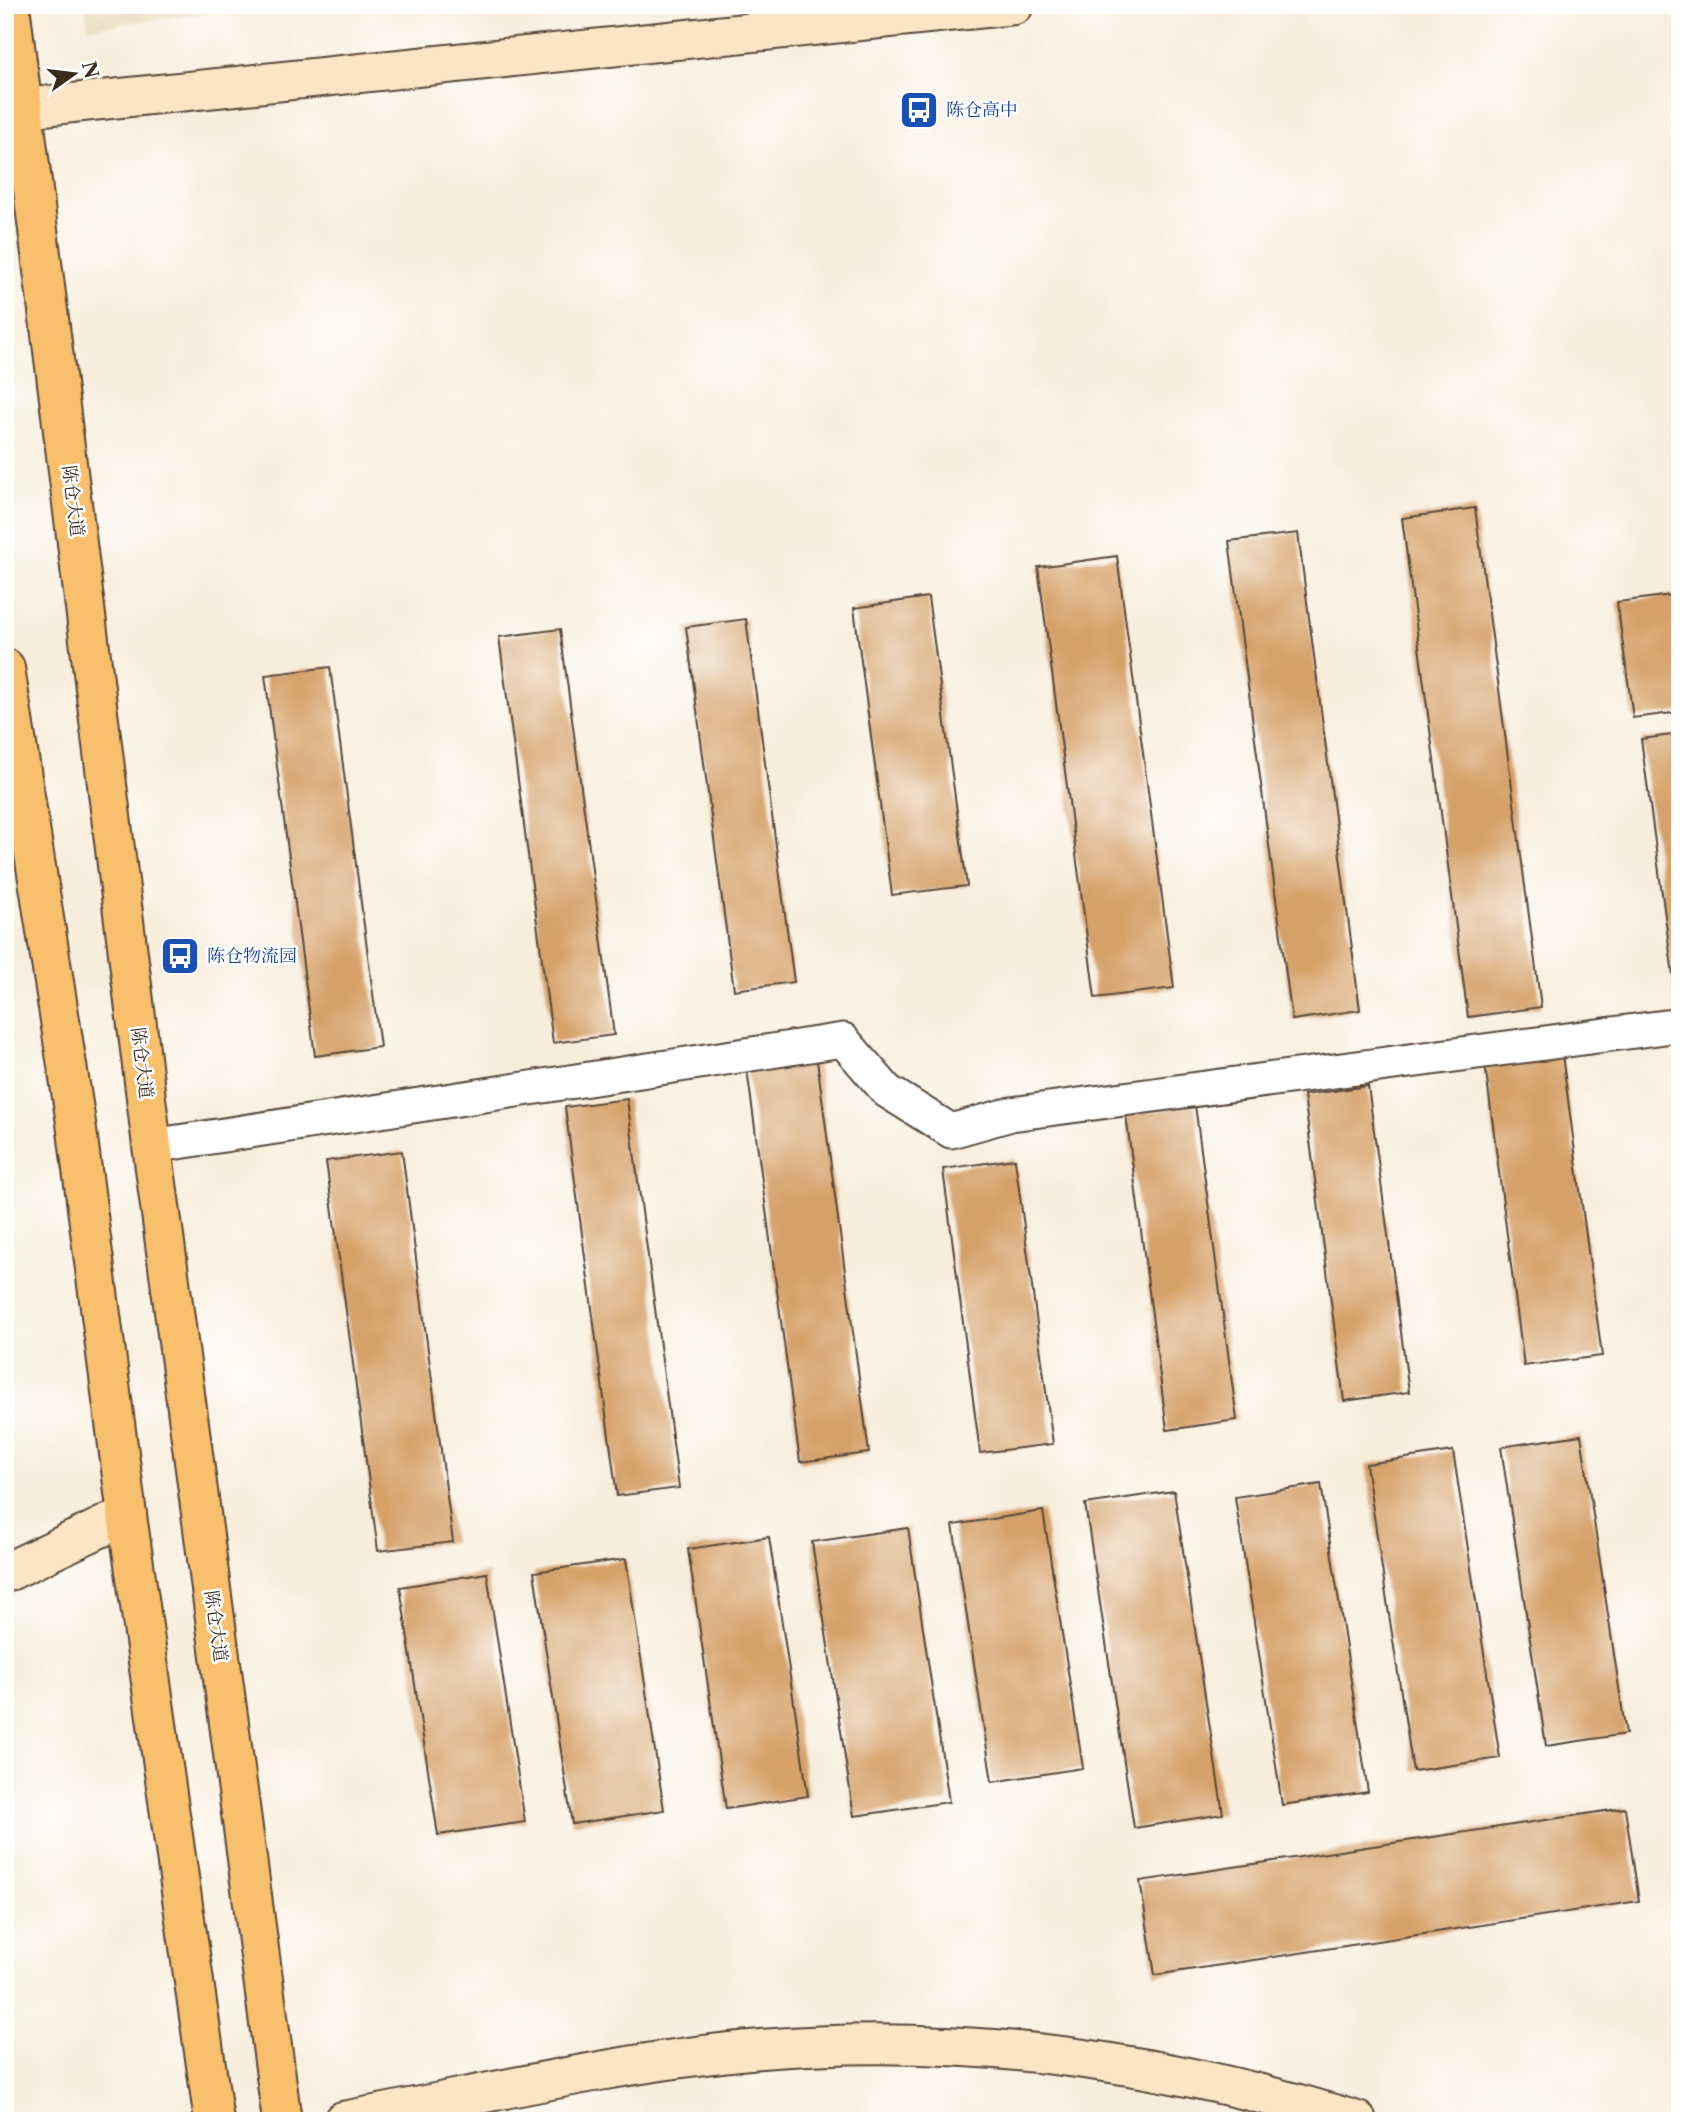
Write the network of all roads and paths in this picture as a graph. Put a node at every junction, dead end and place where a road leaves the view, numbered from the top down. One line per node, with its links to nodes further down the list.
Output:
1 (10, 5): 3 (main road, 陈仓大道)
2 (1014, 5): 3 (street)
3 (15, 109): 6 (main road, 陈仓大道)
4 (5, 668): 7 (main road)
5 (1680, 1025): 6 (street)
6 (152, 1146): 10 (main road, 陈仓大道)
7 (127, 1515): 8 (street); 9 (main road)
8 (5, 1573)
9 (214, 2121)
10 (282, 2121)
11 (343, 2121): 12 (street)
12 (1357, 2121)

